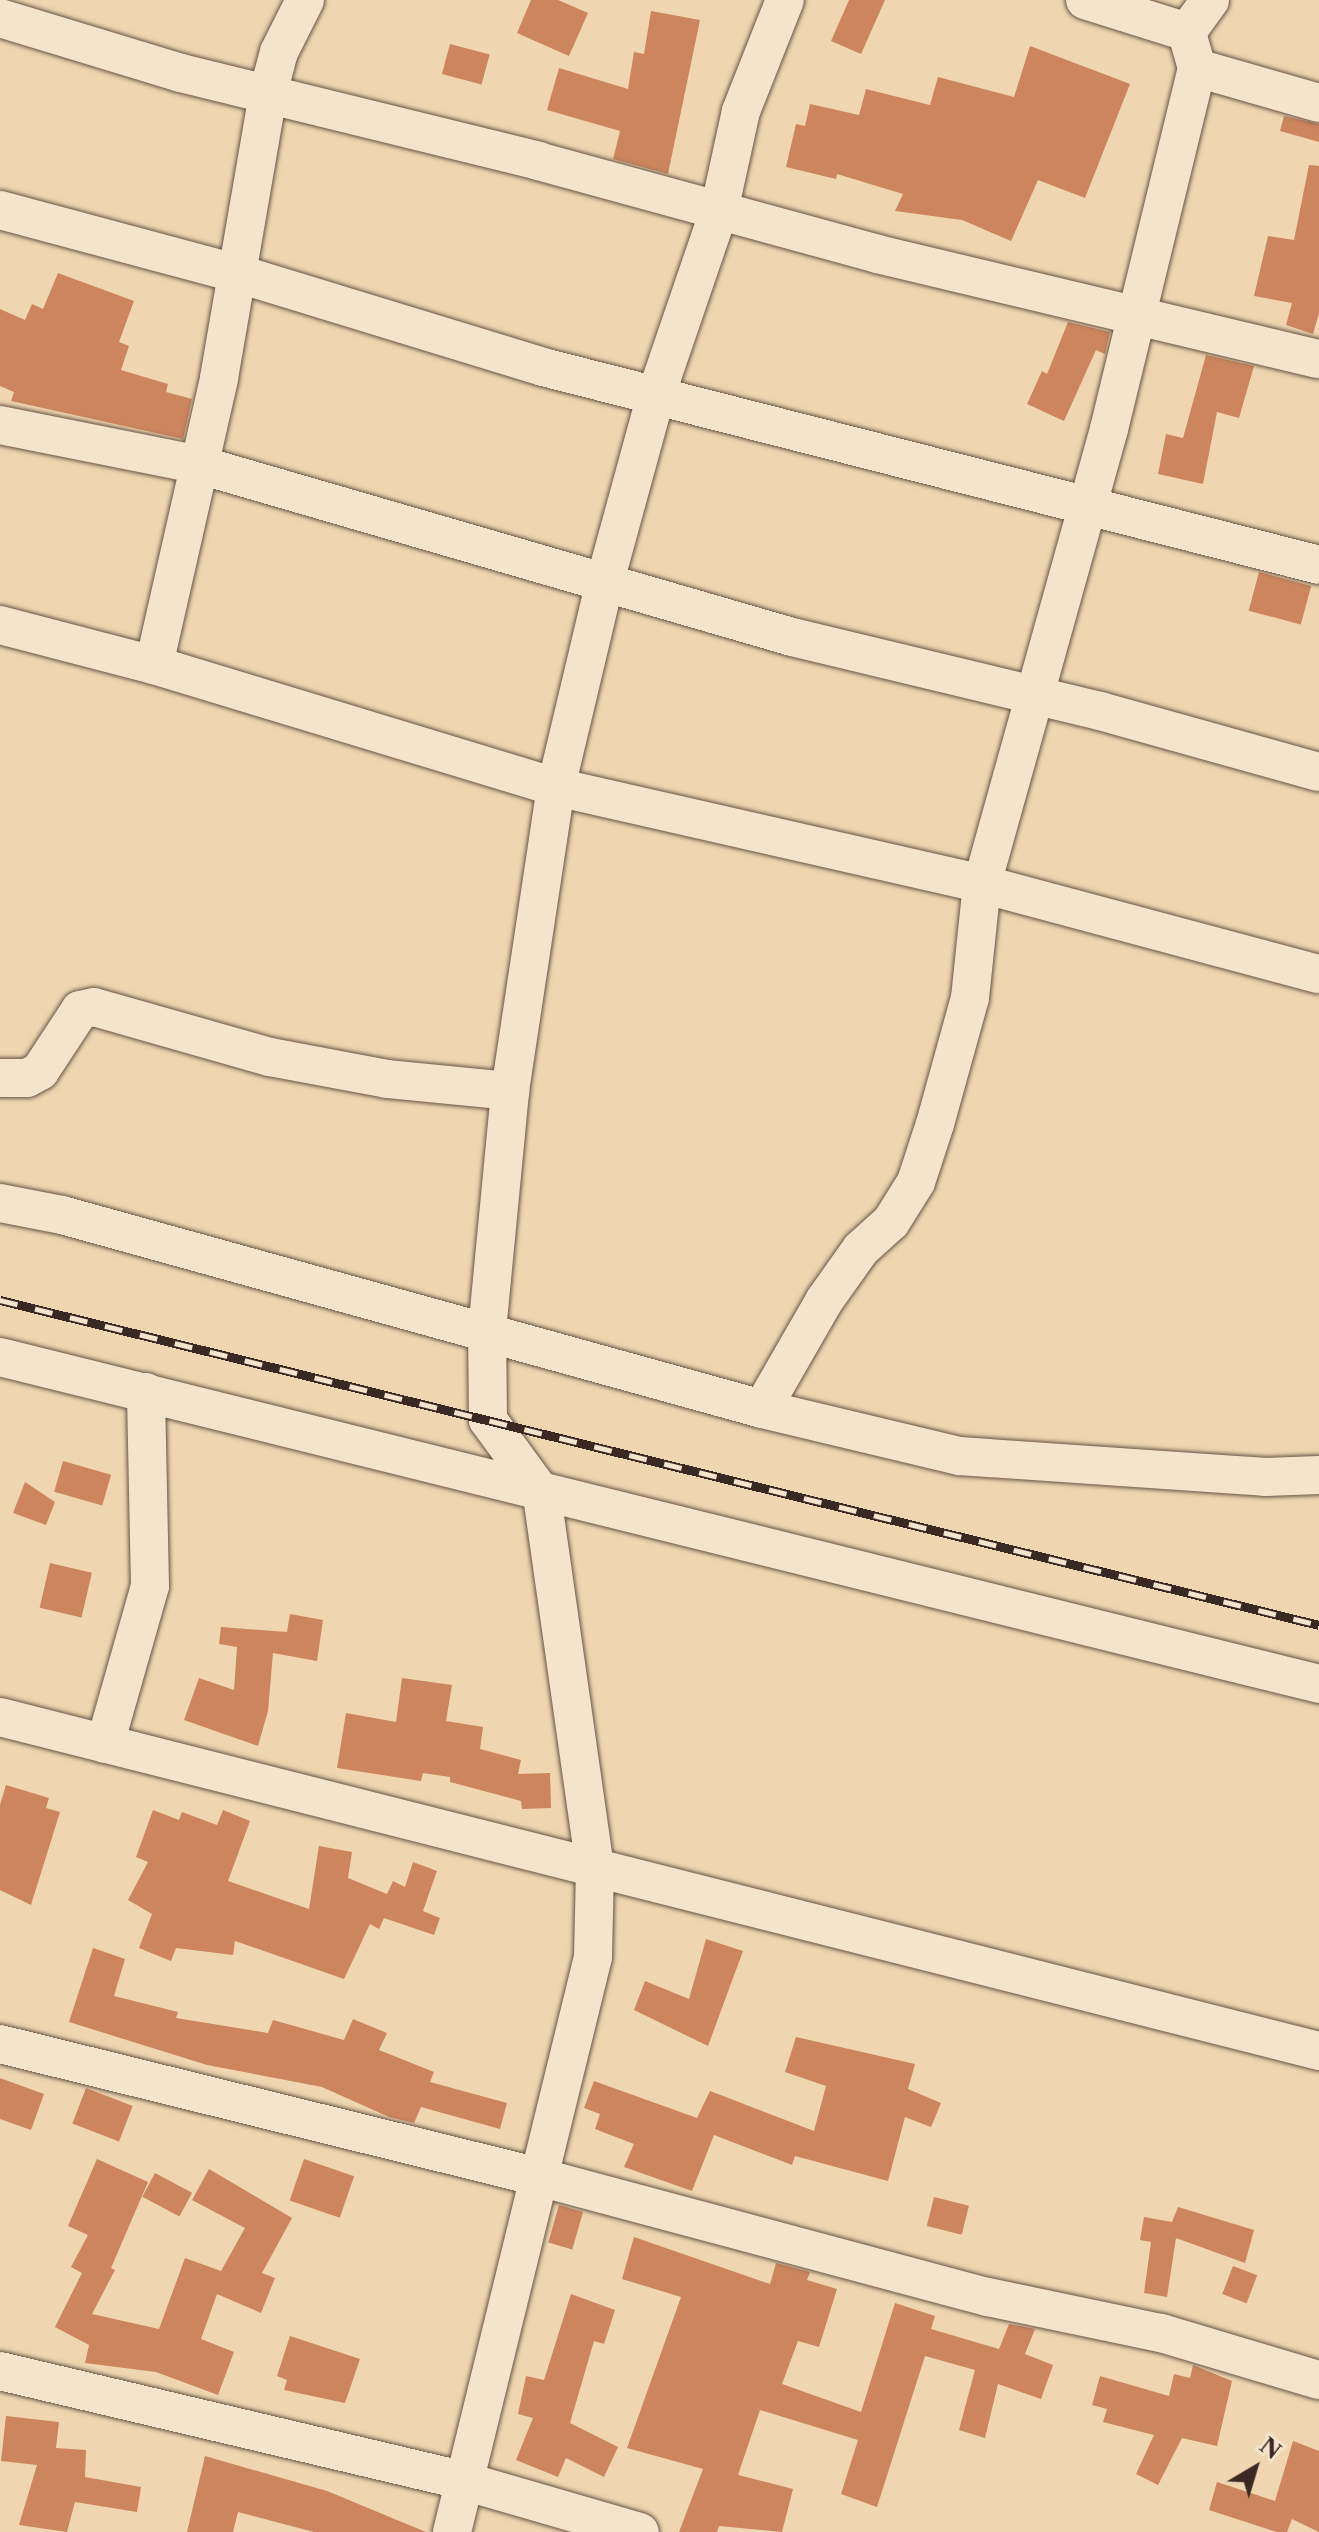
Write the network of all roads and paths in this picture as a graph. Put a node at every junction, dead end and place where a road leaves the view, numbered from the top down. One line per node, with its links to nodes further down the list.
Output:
1 (305, 0): 8 (street)
2 (785, 0): 11 (street)
3 (1085, 0): 6 (street)
4 (1210, 0): 6 (street)
5 (0, 18): 8 (street)
6 (1187, 32): 7 (street)
7 (1197, 68): 9 (street); 13 (street)
8 (268, 93): 11 (street); 12 (street)
9 (1319, 103)
10 (0, 210): 12 (street)
11 (719, 211): 13 (street); 15 (street)
12 (239, 274): 15 (street); 17 (street)
13 (1137, 314): 14 (street); 18 (street)
14 (1319, 359)
15 (656, 395): 18 (street); 20 (street)
16 (0, 425): 17 (street)
17 (200, 465): 20 (street); 22 (street)
18 (1087, 509): 19 (street); 23 (street)
19 (1319, 565)
20 (604, 585): 23 (street); 25 (street)
21 (0, 625): 22 (street)
22 (154, 665): 25 (street)
23 (1032, 697): 24 (street); 26 (street)
24 (1319, 772)
25 (556, 787): 26 (street); 29 (street)
26 (982, 884): 27 (street); 34 (street)
27 (1319, 974)
28 (0, 1078): 29 (street)
29 (510, 1091): 31 (street)
30 (0, 1203): 31 (street)
31 (487, 1331): 34 (street); 36 (street)
32 (0, 1357): 33 (street)
33 (146, 1392): 36 (street); 39 (street)
34 (762, 1409): 35 (street)
35 (1319, 1475)
36 (542, 1494): 37 (street); 40 (street)
37 (1319, 1684)
38 (0, 1717): 39 (street)
39 (105, 1744): 40 (street)
40 (595, 1868): 42 (street); 43 (street)
41 (0, 2044): 43 (street)
42 (1319, 2051)
43 (539, 2177): 45 (street); 46 (street)
44 (0, 2371): 46 (street)
45 (1319, 2380)
46 (464, 2481): 47 (street); 48 (street)
47 (452, 2532)
48 (640, 2532)

